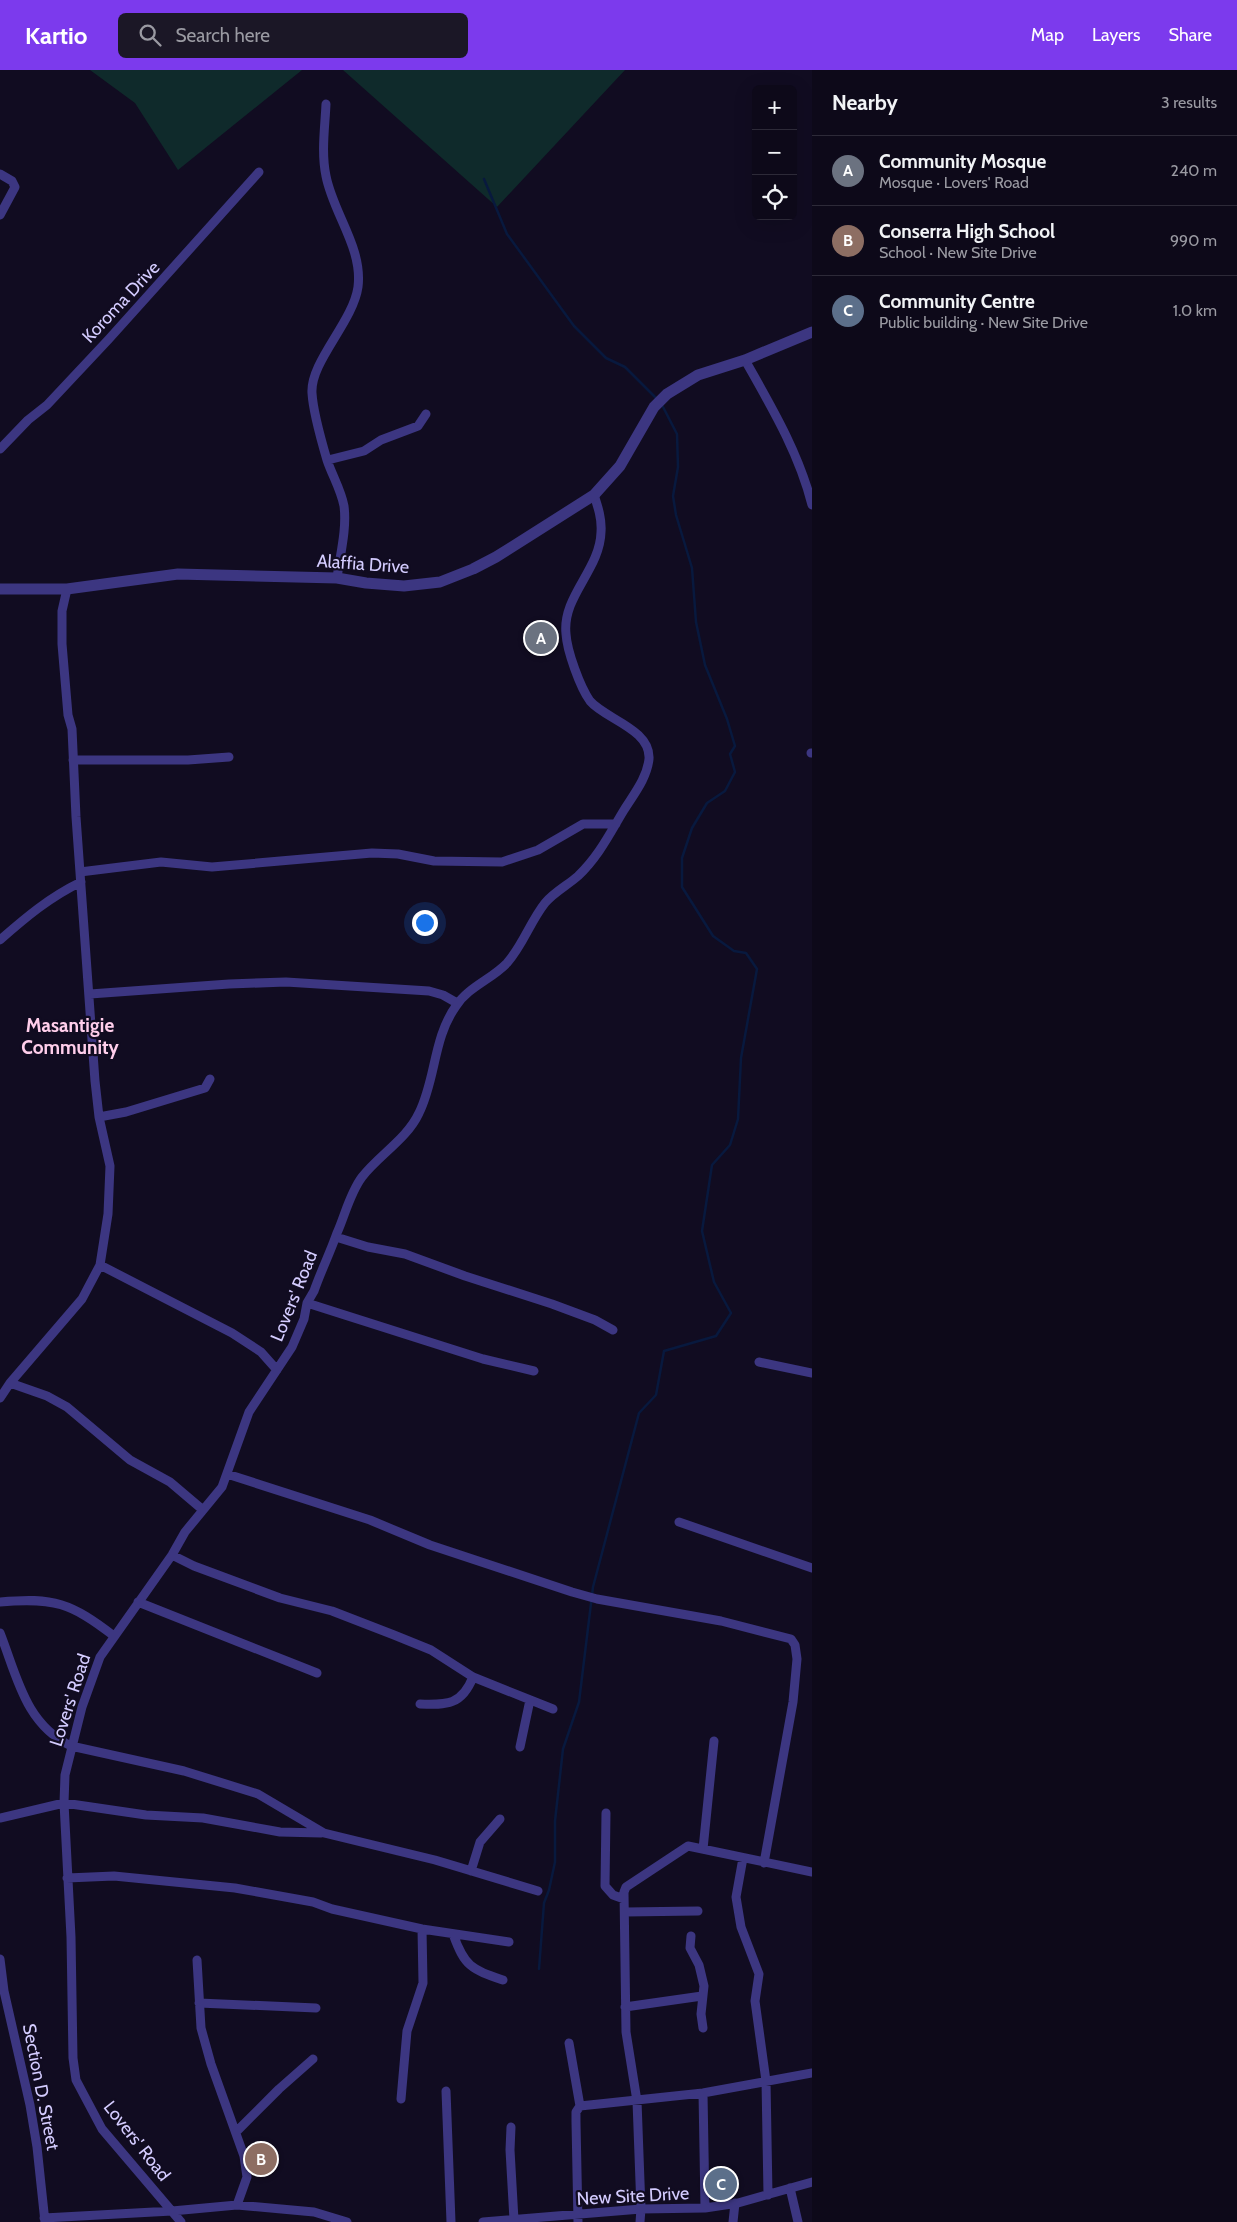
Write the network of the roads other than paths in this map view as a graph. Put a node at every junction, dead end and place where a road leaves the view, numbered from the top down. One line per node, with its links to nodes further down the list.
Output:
1 (326, 104): 9 (street)
2 (259, 172): 8 (street, Koroma Drive)
3 (0, 174): 4 (street)
4 (0, 216)
5 (812, 332): 6 (street, Alaffia Drive)
6 (745, 360): 10 (street, Alaffia Drive); 11 (street)
7 (426, 414): 9 (street)
8 (0, 449)
9 (328, 460): 12 (street)
10 (594, 495): 12 (street, Alaffia Drive); 17 (street, Lovers' Road)
11 (812, 505)
12 (337, 578): 14 (street, Alaffia Drive)
13 (0, 589): 14 (street, Alaffia Drive)
14 (67, 589): 16 (street)
15 (229, 757): 16 (street)
16 (72, 760): 18 (street)
17 (616, 824): 18 (street); 21 (street, Lovers' Road)
18 (80, 877): 19 (street); 20 (street)
19 (0, 940)
20 (90, 994): 21 (street); 23 (street)
21 (457, 1003): 24 (street, Lovers' Road)
22 (210, 1079): 23 (street)
23 (99, 1117): 25 (street)
24 (336, 1237): 26 (street, Lovers' Road); 27 (street)
25 (100, 1265): 29 (street); 32 (street)
26 (307, 1303): 29 (street, Lovers' Road); 30 (street)
27 (613, 1330)
28 (759, 1362): 31 (street)
29 (278, 1370): 34 (street, Lovers' Road)
30 (534, 1371)
31 (812, 1373)
32 (10, 1384): 33 (street); 35 (street)
33 (0, 1398)
34 (227, 1474): 35 (street, Lovers' Road); 58 (street)
35 (203, 1510): 37 (street, Lovers' Road)
36 (679, 1522): 38 (street)
37 (172, 1555): 40 (street, Lovers' Road); 44 (street)
38 (812, 1568)
39 (0, 1602): 42 (street)
40 (138, 1602): 42 (street, Lovers' Road); 43 (street)
41 (0, 1633): 49 (street)
42 (114, 1636): 49 (street, Lovers' Road)
43 (317, 1673)
44 (473, 1677): 45 (street); 46 (street)
45 (530, 1700): 47 (street); 50 (street)
46 (420, 1704)
47 (553, 1709)
48 (714, 1741): 56 (street)
49 (71, 1746): 51 (street, Lovers' Road); 55 (street)
50 (520, 1747)
51 (64, 1803): 53 (street); 55 (street); 61 (street, Lovers' Road)
52 (606, 1813): 63 (street)
53 (0, 1818)
54 (500, 1819): 59 (street)
55 (324, 1833): 59 (street)
56 (703, 1849): 57 (street); 63 (street)
57 (743, 1858): 58 (street); 81 (street)
58 (764, 1863): 60 (street)
59 (471, 1871): 62 (street)
60 (812, 1872)
61 (67, 1878): 66 (street); 96 (street, Lovers' Road)
62 (538, 1891)
63 (624, 1899): 65 (street)
64 (698, 1911): 65 (street)
65 (626, 1912): 75 (street)
66 (422, 1930): 67 (street); 84 (street)
67 (453, 1934): 69 (street); 72 (street)
68 (691, 1936): 73 (street)
69 (509, 1942)
70 (0, 1959): 98 (street, Section D. Street)
71 (197, 1960): 74 (street)
72 (503, 1980)
73 (702, 1996): 75 (street); 77 (street)
74 (199, 2003): 76 (street); 88 (street)
75 (625, 2007): 85 (street)
76 (316, 2008)
77 (703, 2028)
78 (569, 2043): 86 (street)
79 (313, 2059): 88 (street)
80 (812, 2073): 81 (street)
81 (766, 2081): 83 (street); 91 (street)
82 (446, 2092): 102 (street)
83 (703, 2093): 85 (street); 94 (street)
84 (402, 2099)
85 (637, 2101): 86 (street); 95 (street)
86 (580, 2106): 97 (street)
87 (511, 2128): 99 (street)
88 (237, 2131): 93 (street)
89 (812, 2182): 90 (street, New Site Drive)
90 (790, 2188): 91 (street, New Site Drive); 106 (street)
91 (768, 2195): 92 (street, New Site Drive)
92 (735, 2203): 94 (street, New Site Drive); 105 (street)
93 (237, 2205): 96 (street); 101 (street)
94 (705, 2208): 95 (street, New Site Drive)
95 (642, 2209): 97 (street, New Site Drive); 104 (street)
96 (172, 2211): 98 (street); 100 (street, Lovers' Road)
97 (579, 2219): 99 (street, New Site Drive)
98 (44, 2220)
99 (514, 2220): 103 (street, New Site Drive)
100 (181, 2222)
101 (348, 2222)
102 (451, 2222)
103 (484, 2222)
104 (640, 2222)
105 (733, 2222)
106 (798, 2222)

